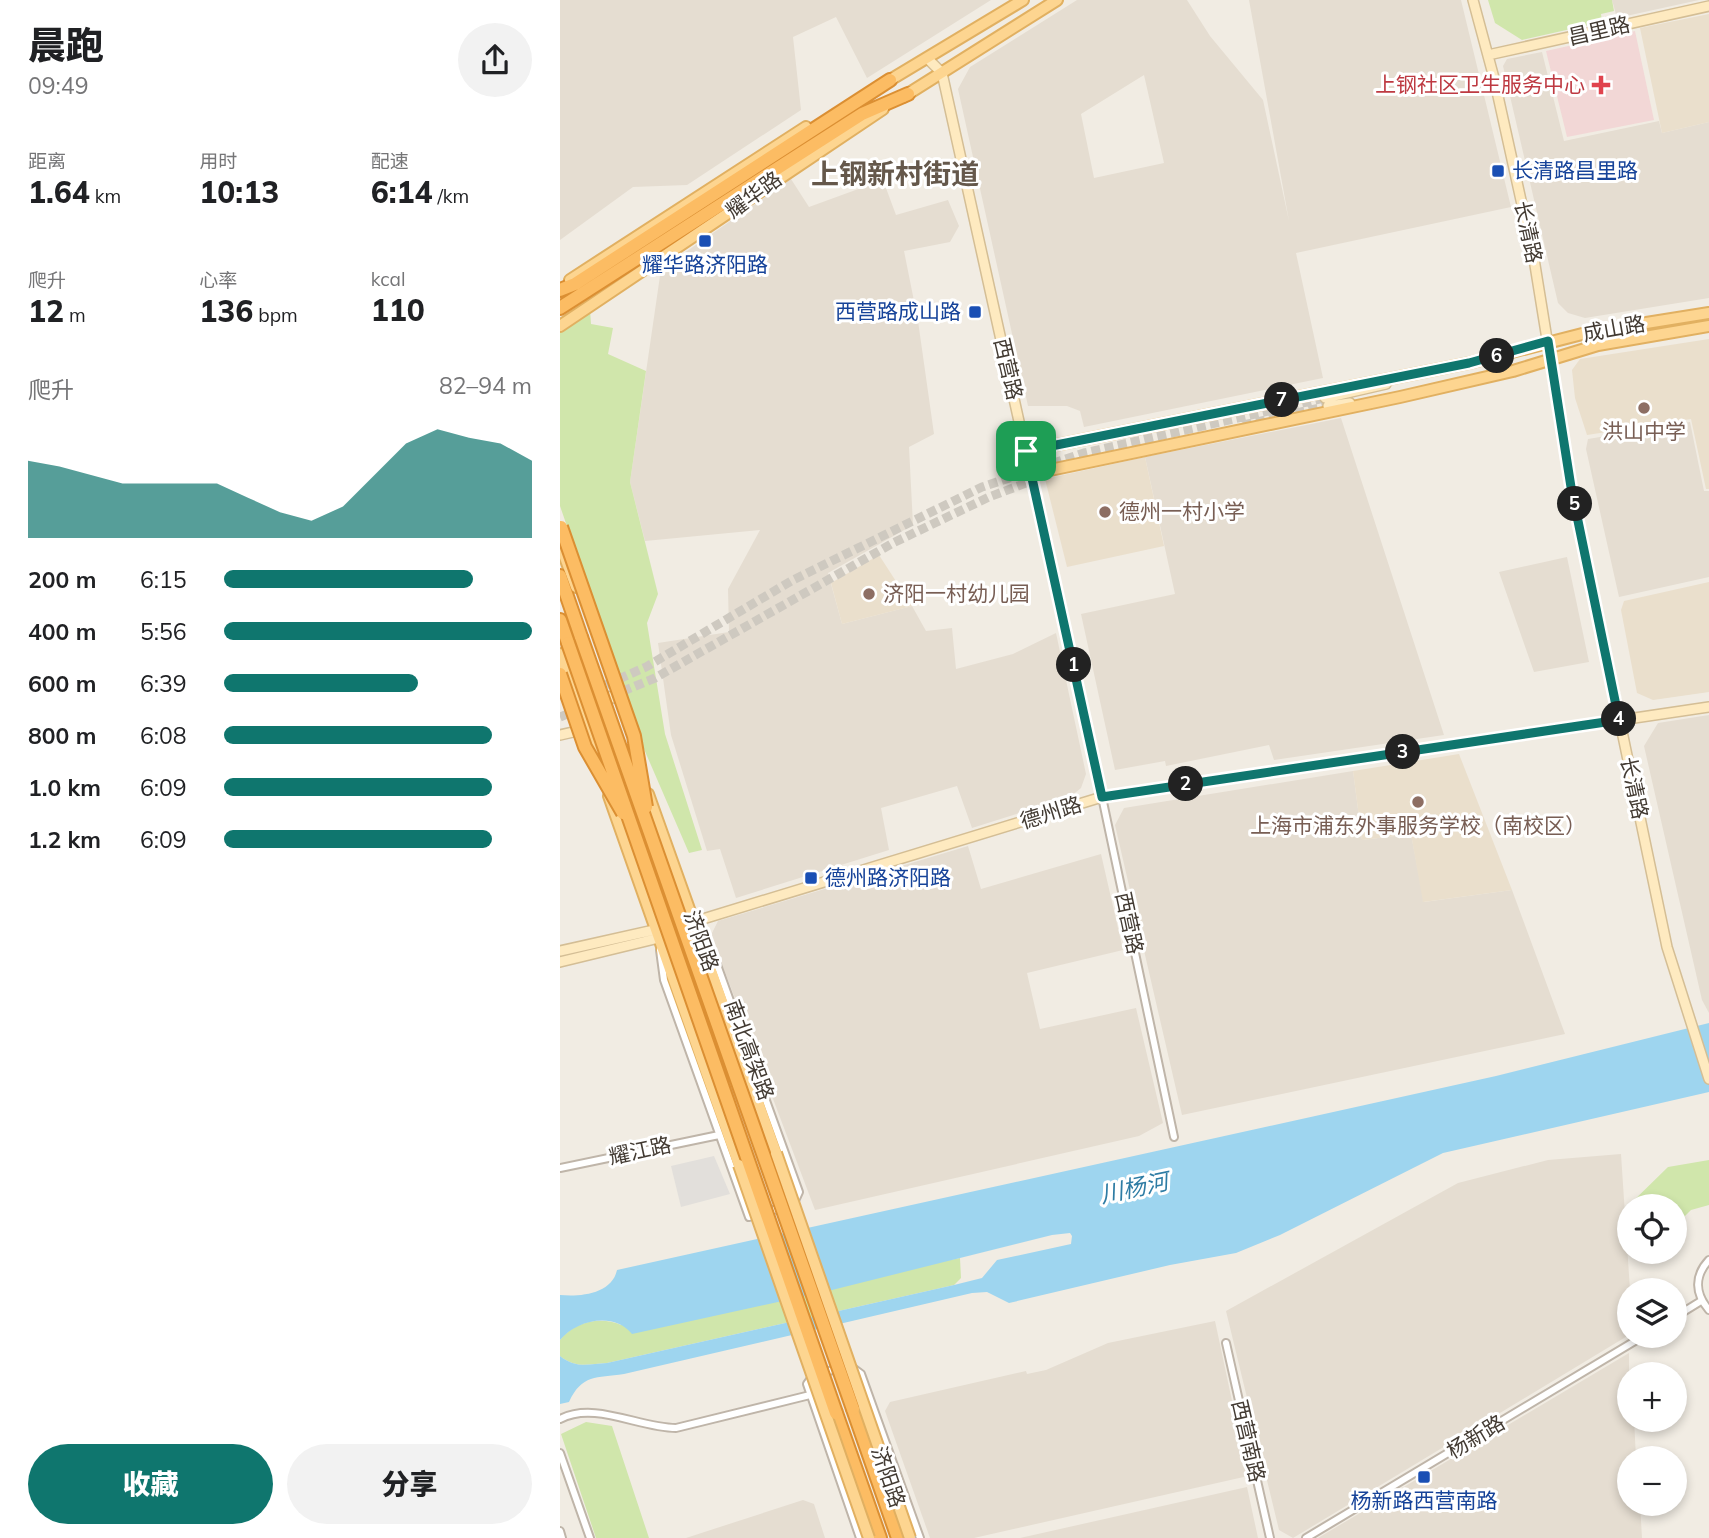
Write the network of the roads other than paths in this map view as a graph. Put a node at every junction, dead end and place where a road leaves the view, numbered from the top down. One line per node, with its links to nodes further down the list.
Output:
1 (1023, 0): 6 (main road, 耀华路)
2 (1057, 0): 7 (main road, 耀华路)
3 (1473, 0): 5 (street, 长清路)
4 (1709, 6): 5 (street, 昌里路)
5 (1488, 55): 16 (street, 长清路)
6 (927, 58): 7 (street); 8 (main road, 耀华路)
7 (942, 73): 9 (main road, 耀华路); 20 (street, 西营路)
8 (890, 80): 10 (highway); 11 (main road, 耀华路)
9 (908, 93): 10 (highway); 14 (main road, 耀华路)
10 (722, 195): 11 (highway); 12 (highway)
11 (560, 289)
12 (560, 308)
13 (1709, 313): 16 (main road, 成山路)
14 (560, 326)
15 (1709, 326): 17 (main road, 成山路)
16 (1548, 341): 17 (street, 长清路); 18 (main road, 成山路)
17 (1551, 359): 19 (main road, 成山路); 32 (street, 长清路)
18 (1420, 372): 19 (street); 20 (main road, 成山路)
19 (1400, 397): 21 (main road, 成山路)
20 (1026, 451): 21 (street, 西营路)
21 (1031, 474): 35 (street, 西营路)
22 (560, 526): 36 (highway, bridge)
23 (560, 544): 30 (main road, 济阳路)
24 (560, 576): 36 (highway, 南北高架路, bridge)
25 (560, 620): 37 (highway, 南北高架路, bridge)
26 (560, 654): 28 (main road, 济阳路)
27 (560, 674): 37 (highway, bridge)
28 (572, 690): 29 (street); 30 (street); 33 (main road, 济阳路)
29 (560, 692)
30 (615, 698): 33 (street); 38 (main road, 济阳路)
31 (1709, 707): 32 (street, 德州路)
32 (1619, 720): 35 (street, 德州路); 42 (street, 长清路)
33 (586, 729): 34 (street); 39 (main road, 济阳路)
34 (560, 737)
35 (1102, 797): 38 (street, 德州路); 44 (street, 西营路)
36 (647, 824): 61 (highway, 南北高架路, bridge)
37 (633, 829): 60 (highway, 南北高架路, bridge)
38 (693, 922): 39 (street, 德州路); 43 (street); 62 (main road, 济阳路, bridge)
39 (657, 932): 40 (street, 德州路); 41 (street, 德州路); 43 (street); 59 (main road, 济阳路, bridge)
40 (560, 951)
41 (560, 962)
42 (1709, 1079)
43 (719, 1135): 45 (street, 耀江路)
44 (1174, 1137)
45 (560, 1168)
46 (1709, 1260): 47 (street)
47 (1701, 1301): 48 (street); 49 (street)
48 (1687, 1310)
49 (1709, 1310)
50 (1226, 1343): 64 (street, 西营南路)
51 (1623, 1348): 65 (street, 杨新路)
52 (810, 1395): 53 (street); 58 (street); 63 (street)
53 (560, 1419)
54 (560, 1453): 57 (street)
55 (560, 1531): 56 (street)
56 (562, 1538)
57 (590, 1538)
58 (860, 1538)
59 (869, 1538)
60 (880, 1538)
61 (898, 1538)
62 (909, 1538)
63 (920, 1538)
64 (1270, 1538)
65 (1306, 1538)

